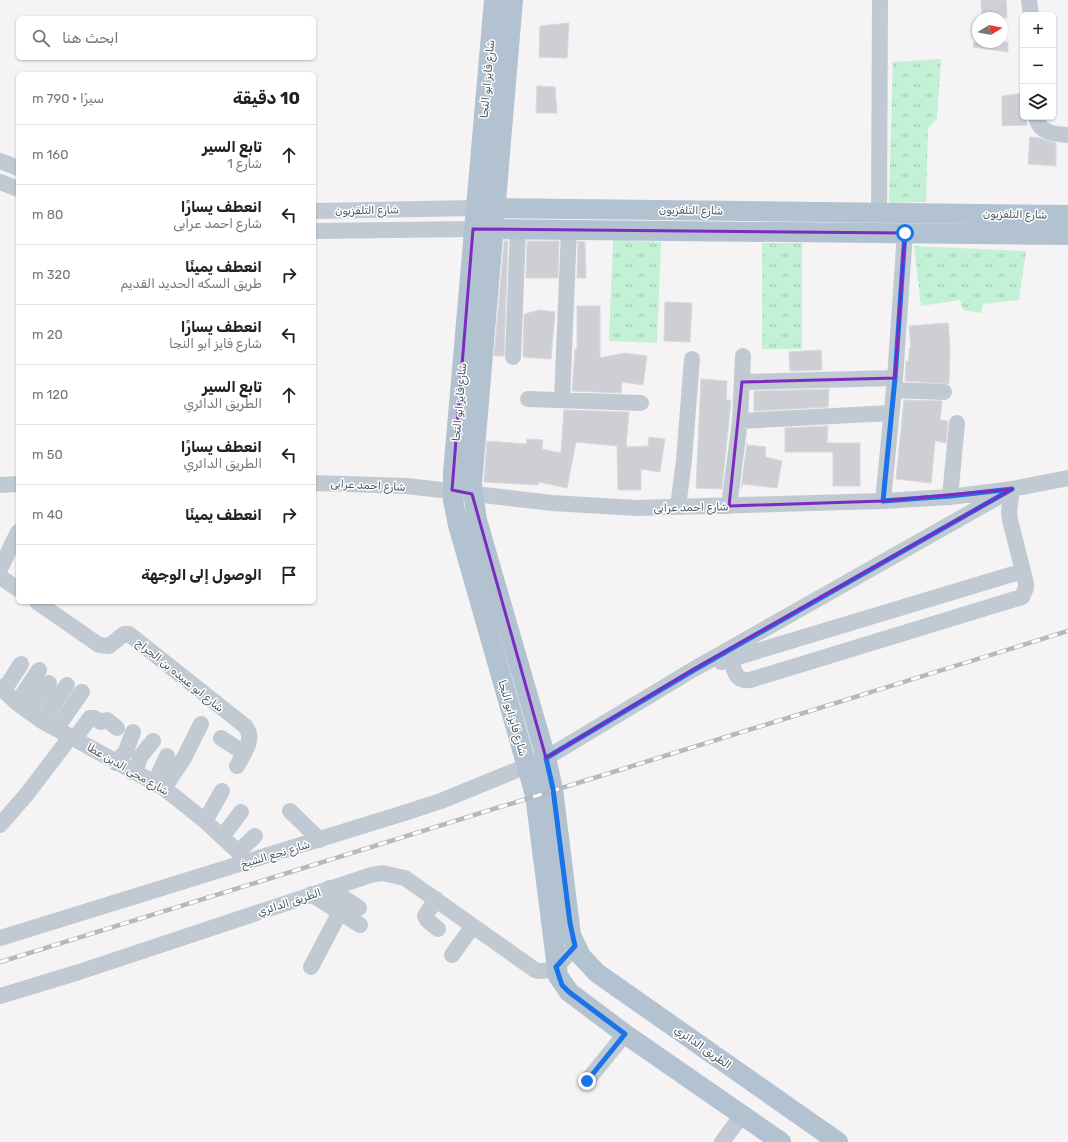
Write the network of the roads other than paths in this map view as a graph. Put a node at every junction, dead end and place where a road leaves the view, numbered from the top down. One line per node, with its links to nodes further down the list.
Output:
1 (494, 0): 12 (main road, شارع فايز ابو النجا)
2 (513, 0): 13 (main road, شارع فايز ابو النجا)
3 (880, 0): 15 (street)
4 (1030, 0): 5 (street)
5 (1030, 12)
6 (1037, 120): 7 (street)
7 (1068, 135)
8 (0, 161): 9 (street)
9 (16, 167)
10 (0, 182): 11 (street)
11 (16, 188)
12 (475, 208): 13 (main road, شارع التلفزيون); 14 (street, شارع التلفزيون); 17 (main road, شارع فايز ابو النجا)
13 (496, 208): 15 (main road, شارع التلفزيون); 18 (main road, شارع فايز ابو النجا)
14 (316, 211)
15 (879, 212): 16 (main road, شارع التلفزيون)
16 (1068, 215)
17 (474, 229): 18 (main road, شارع التلفزيون); 21 (street, شارع التلفزيون); 41 (main road, شارع فايز ابو النجا)
18 (494, 230): 19 (main road, شارع التلفزيون); 42 (main road, شارع فايز ابو النجا)
19 (518, 230): 20 (main road, شارع التلفزيون); 25 (street)
20 (569, 230): 22 (main road, شارع التلفزيون); 31 (street)
21 (316, 231)
22 (905, 233): 23 (main road, شارع التلفزيون); 28 (street)
23 (1068, 236)
24 (742, 356): 27 (street)
25 (513, 357)
26 (692, 359): 46 (street)
27 (742, 382): 28 (street); 34 (street)
28 (894, 384): 29 (street); 33 (street)
29 (944, 392)
30 (528, 399): 31 (street)
31 (562, 400): 32 (street)
32 (641, 404)
33 (892, 413): 34 (street); 44 (street)
34 (740, 421): 45 (street)
35 (957, 423): 43 (street)
36 (1068, 478): 40 (street, شارع احمد عرابى)
37 (316, 482): 41 (street, شارع احمد عرابى)
38 (16, 484): 39 (street)
39 (0, 485)
40 (1012, 489): 43 (street, شارع احمد عرابى); 49 (street); 57 (street)
41 (452, 490): 42 (street, شارع احمد عرابى); 73 (main road, شارع فايز ابو النجا)
42 (473, 494): 46 (street, شارع احمد عرابى); 71 (main road, شارع فايز ابو النجا)
43 (950, 496): 44 (street, شارع احمد عرابى)
44 (883, 501): 45 (street, شارع احمد عرابى)
45 (729, 506): 46 (street, شارع احمد عرابى)
46 (678, 507)
47 (16, 536): 48 (street)
48 (0, 569)
49 (1023, 571): 54 (street); 54 (street)
50 (0, 577): 51 (street)
51 (16, 588)
52 (44, 604): 53 (street, شارع ابو عبيده بن الجراح)
53 (55, 607): 68 (street, شارع ابو عبيده بن الجراح)
54 (731, 658): 57 (street)
55 (21, 664): 60 (street)
56 (39, 670): 62 (street)
57 (694, 670): 71 (street, شارع نجع الشيخ)
58 (50, 683): 62 (street)
59 (67, 685): 63 (street)
60 (2, 689): 62 (street, شارع محى الدين عطا)
61 (82, 692): 67 (street)
62 (23, 707): 63 (street, شارع محى الدين عطا)
63 (42, 721): 67 (street, شارع محى الدين عطا)
64 (117, 728): 67 (street)
65 (195, 729): 75 (street)
66 (133, 732): 72 (street)
67 (67, 734): 72 (street, شارع محى الدين عطا); 81 (street)
68 (221, 738)
69 (153, 741): 74 (street)
70 (167, 756): 75 (street)
71 (546, 758): 73 (street, شارع نجع الشيخ); 77 (main road, شارع فايز ابو النجا)
72 (116, 763): 74 (street, شارع محى الدين عطا)
73 (527, 767): 77 (main road, شارع فايز ابو النجا); 84 (street, شارع نجع الشيخ)
74 (132, 772): 75 (street, شارع محى الدين عطا)
75 (159, 785): 80 (street, شارع محى الدين عطا)
76 (222, 791): 80 (street)
77 (544, 792): 95 (main road, الطريق الدائري); 98 (main road)
78 (241, 812): 83 (street)
79 (290, 812): 84 (street)
80 (205, 821): 83 (street, شارع محى الدين عطا)
81 (0, 825)
82 (255, 836): 85 (street)
83 (222, 837): 85 (street, شارع محى الدين عطا)
84 (320, 840): 85 (street, شارع نجع الشيخ)
85 (243, 857): 94 (street, شارع نجع الشيخ)
86 (329, 888): 87 (street, الطريق الدائري); 88 (street, الطريق الدائري); 89 (street)
87 (311, 894): 90 (street); 99 (street, الطريق الدائري)
88 (436, 899): 92 (street, الطريق الدائري); 93 (street)
89 (359, 908)
90 (340, 912): 91 (street); 97 (street)
91 (360, 925)
92 (473, 926): 96 (street); 98 (street, الطريق الدائري)
93 (438, 929)
94 (0, 938)
95 (575, 946): 98 (street); 105 (main road, الطريق الدائري)
96 (452, 955)
97 (311, 967)
98 (556, 967): 100 (main road)
99 (0, 996)
100 (625, 1034): 101 (street); 102 (main road)
101 (587, 1081)
102 (742, 1115): 103 (street); 104 (main road)
103 (722, 1142)
104 (781, 1142)
105 (838, 1142)

